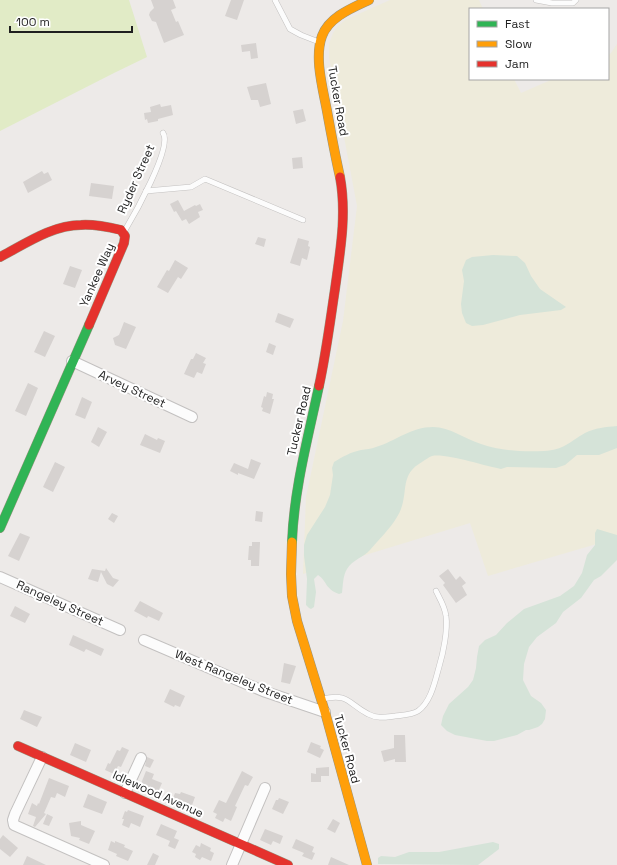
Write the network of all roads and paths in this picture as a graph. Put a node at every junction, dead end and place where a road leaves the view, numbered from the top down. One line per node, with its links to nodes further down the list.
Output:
1 (275, 0): 5 (lane)
2 (369, 0): 5 (main road, Tucker Road)
3 (536, 0): 4 (lane)
4 (576, 0)
5 (320, 42): 18 (main road, Tucker Road)
6 (164, 133): 7 (lane, Ryder Street)
7 (146, 191): 8 (lane); 9 (lane, Ryder Street)
8 (303, 220)
9 (124, 233): 10 (main road, Yankee Way); 11 (main road, Yankee Way)
10 (0, 257)
11 (72, 361): 12 (street, Arvey Street); 13 (main road, Yankee Way)
12 (192, 417)
13 (0, 528)
14 (0, 577): 16 (street, Rangeley Street)
15 (436, 591): 18 (lane)
16 (120, 630)
17 (144, 640): 19 (street, West Rangeley Street)
18 (321, 699): 19 (main road, Tucker Road)
19 (325, 712): 29 (main road, Tucker Road)
20 (18, 746): 21 (main road, Idlewood Avenue)
21 (42, 756): 24 (main road, Idlewood Avenue); 26 (street)
22 (141, 758): 24 (street)
23 (265, 788): 25 (street)
24 (125, 793): 25 (main road, Idlewood Avenue)
25 (241, 844): 27 (street); 28 (main road, Idlewood Avenue)
26 (104, 865)
27 (232, 865)
28 (288, 865)
29 (367, 865)

